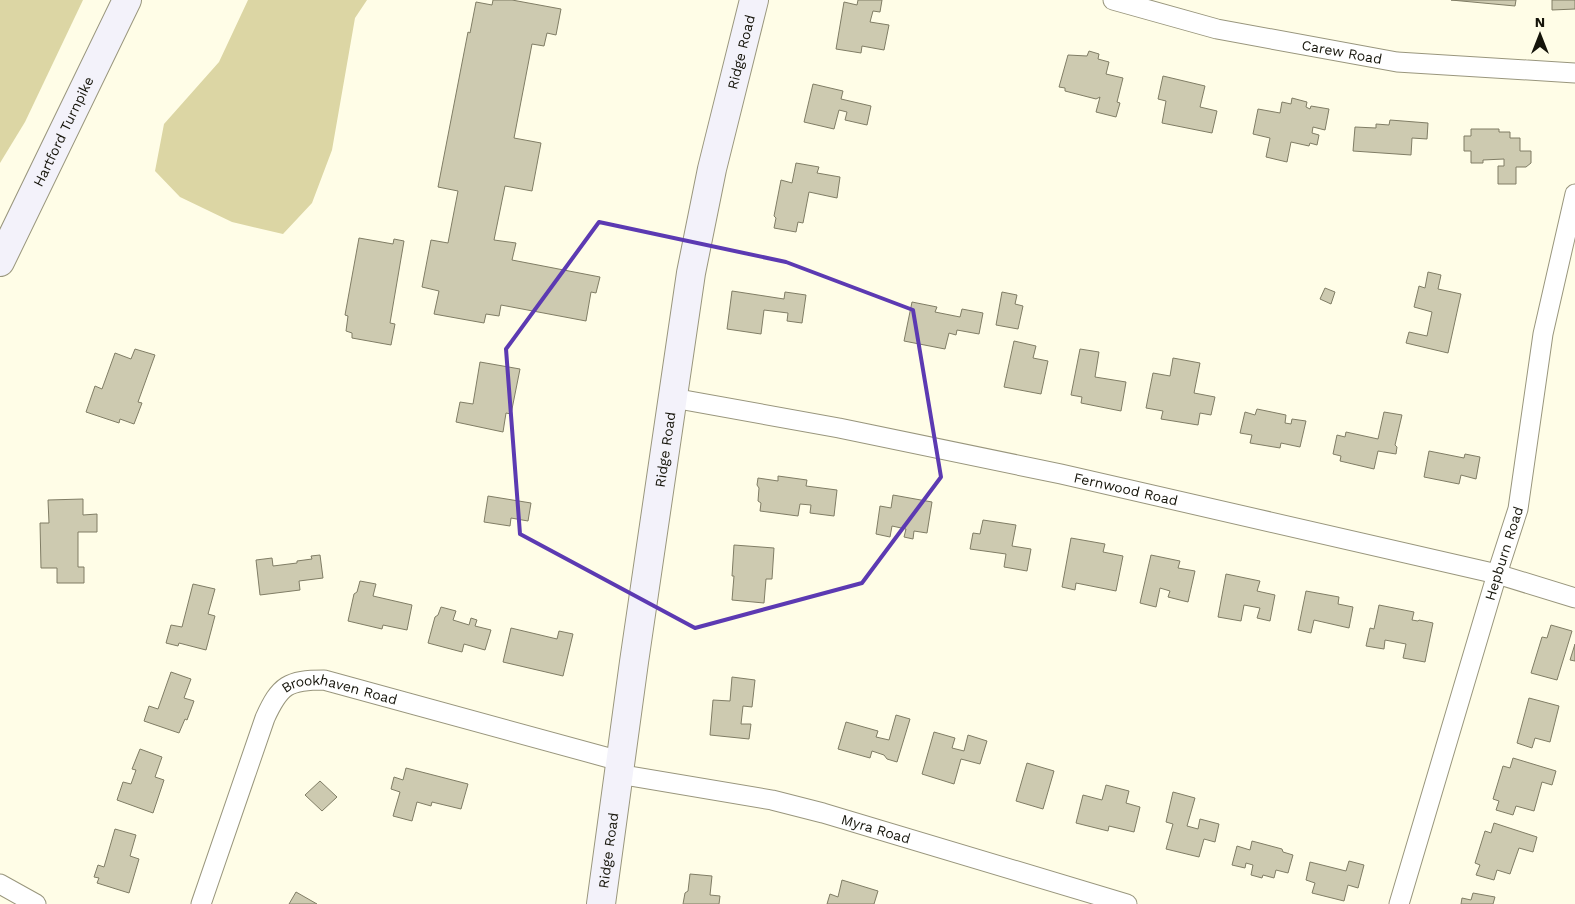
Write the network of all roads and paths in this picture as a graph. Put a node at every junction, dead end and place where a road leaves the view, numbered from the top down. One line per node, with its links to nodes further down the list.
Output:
1 (127, 0): 6 (main road, Hartford Turnpike)
2 (754, 0): 7 (main road, Ridge Road)
3 (1113, 0): 4 (street, Carew Road)
4 (1575, 73)
5 (1575, 194): 8 (street, Hepburn Road)
6 (0, 262)
7 (673, 398): 8 (street, Fernwood Road); 10 (main road, Ridge Road)
8 (1497, 574): 9 (street, Fernwood Road); 16 (street, Hepburn Road)
9 (1575, 598)
10 (619, 768): 13 (street, Brookhaven Road); 14 (main road, Ridge Road); 15 (street, Myra Road)
11 (0, 884): 12 (street)
12 (36, 904)
13 (201, 904)
14 (601, 904)
15 (1127, 904)
16 (1399, 904)

